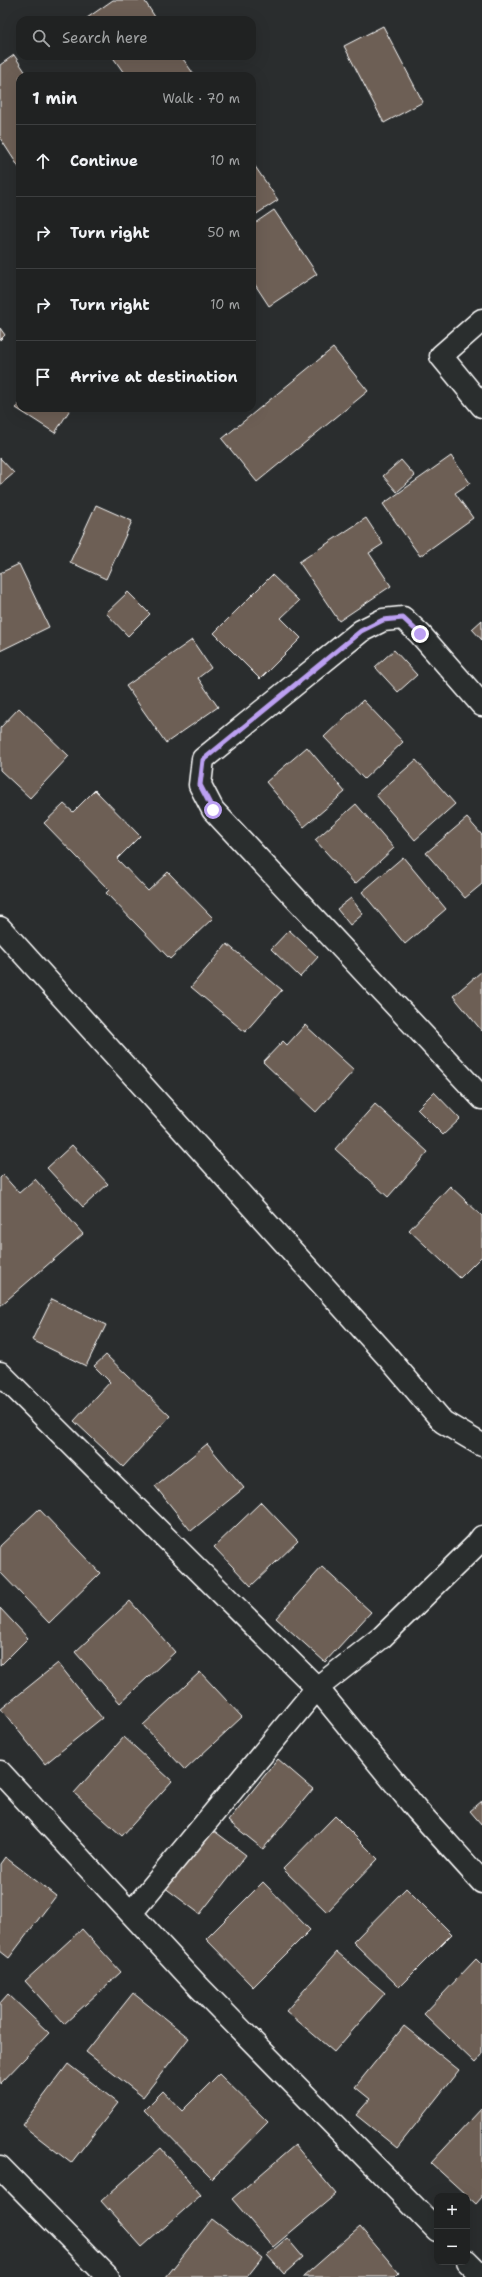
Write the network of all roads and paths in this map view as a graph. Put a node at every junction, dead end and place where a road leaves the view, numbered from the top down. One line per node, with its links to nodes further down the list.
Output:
1 (482, 320): 2 (street)
2 (482, 406)
3 (482, 705): 5 (street)
4 (0, 928): 7 (street)
5 (482, 1098)
6 (0, 1373): 9 (street)
7 (482, 1445)
8 (482, 1537): 9 (street)
9 (317, 1688): 11 (street); 12 (street)
10 (0, 1772): 12 (street)
11 (482, 1882)
12 (131, 1913): 14 (street)
13 (0, 2167): 17 (street)
14 (436, 2229)
15 (470, 2264): 16 (street)
16 (482, 2276)
17 (108, 2277)

